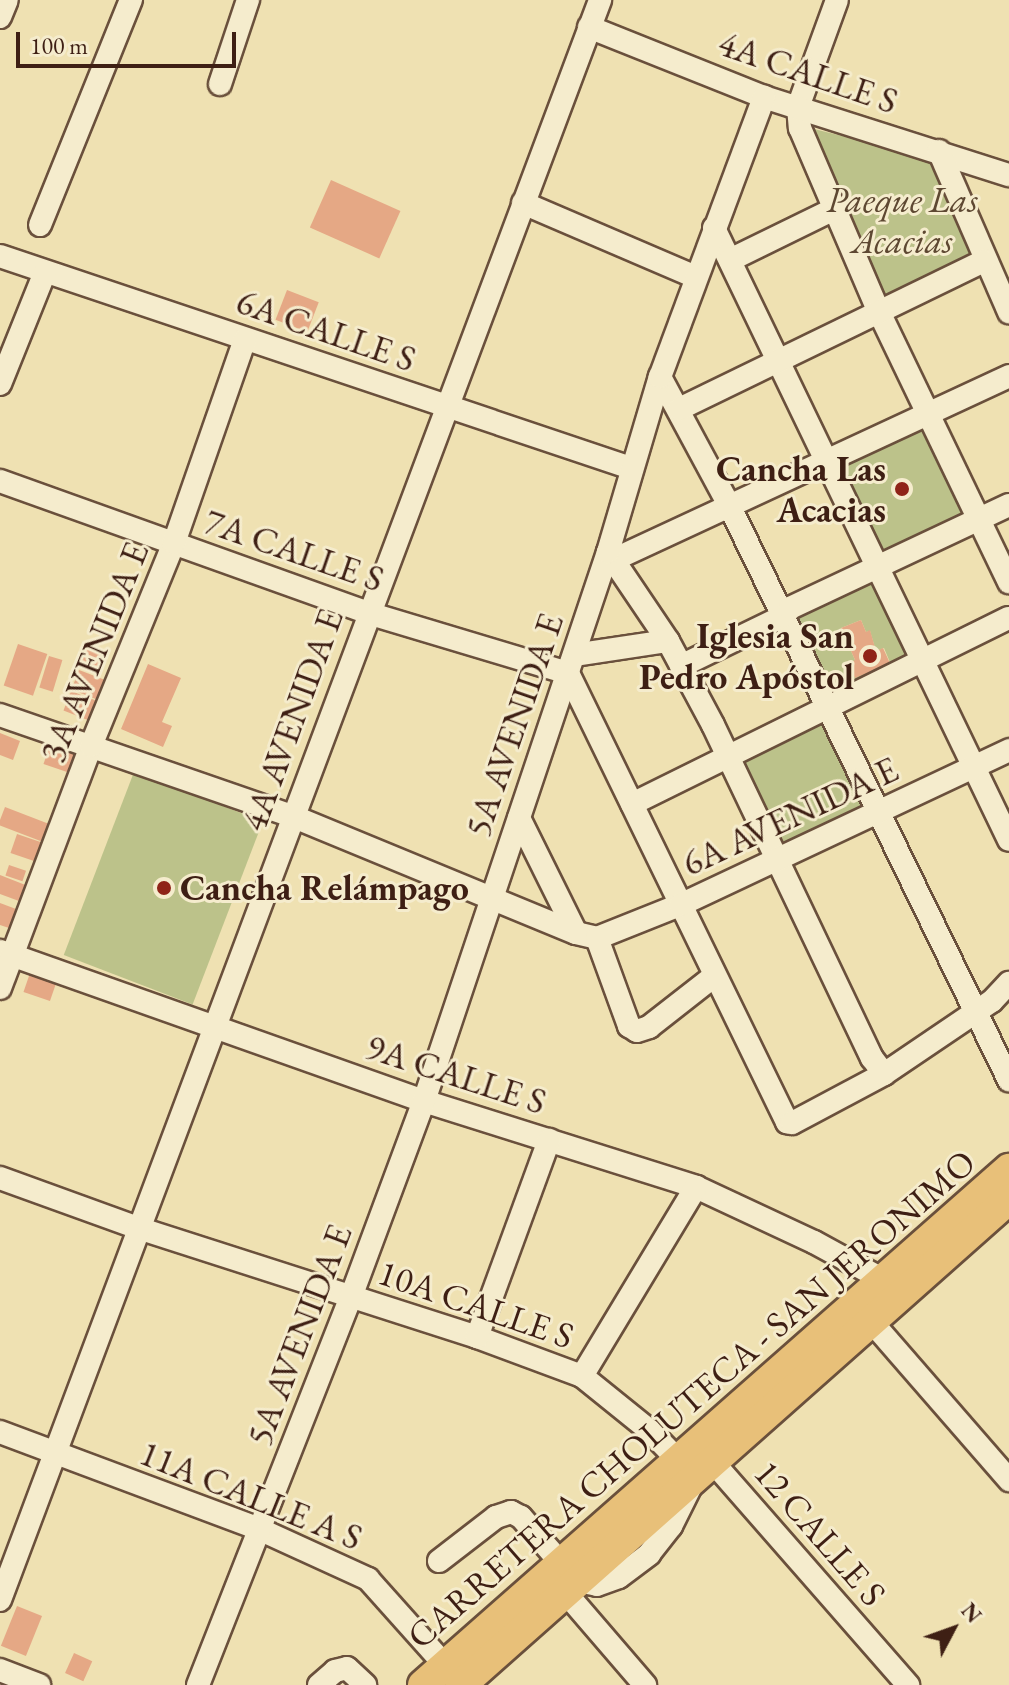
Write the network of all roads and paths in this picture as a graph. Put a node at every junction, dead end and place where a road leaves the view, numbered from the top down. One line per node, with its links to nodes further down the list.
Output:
1 (7, 0): 6 (street)
2 (131, 0): 15 (street)
3 (248, 0): 8 (street)
4 (600, 0): 7 (street, 4A AVENIDA E)
5 (837, 0): 10 (street)
6 (0, 17)
7 (589, 27): 9 (street, 4A CALLE S); 13 (street, 4A AVENIDA E)
8 (220, 84)
9 (764, 97): 10 (street, 4A CALLE S); 16 (street, 5A AVENIDA E)
10 (798, 107): 11 (street, 4A CALLE S); 14 (street)
11 (939, 151): 12 (street, 4A CALLE S); 19 (street)
12 (1009, 175)
13 (523, 203): 21 (street); 29 (street, 4A AVENIDA E)
14 (832, 210): 18 (street); 22 (street)
15 (40, 225)
16 (714, 228): 18 (street); 21 (street, 5A AVENIDA E)
17 (0, 256): 20 (street, 6A CALLE S)
18 (730, 260): 25 (street)
19 (984, 261): 22 (street); 23 (street)
20 (45, 272): 24 (street, 6A CALLE S); 28 (street)
21 (696, 277): 27 (street, 5A AVENIDA E)
22 (879, 312): 25 (street); 31 (street)
23 (1009, 312)
24 (245, 339): 29 (street, 6A CALLE S); 38 (street, 3A AVENIDA E)
25 (779, 360): 30 (street); 32 (street)
26 (1009, 376): 31 (street)
27 (660, 377): 30 (street); 33 (street, 5A AVENIDA E)
28 (0, 384)
29 (446, 406): 33 (street, 6A CALLE S); 42 (street, 4A AVENIDA E)
30 (679, 409): 35 (street)
31 (927, 413): 32 (street); 37 (street)
32 (827, 459): 35 (street); 40 (street)
33 (631, 468): 39 (street, 5A AVENIDA E)
34 (0, 481): 38 (street, 7A CALLE S)
35 (729, 505): 39 (street); 43 (street)
36 (1009, 505): 37 (street)
37 (978, 520): 40 (street); 41 (street)
38 (174, 543): 42 (street, 7A CALLE S); 51 (street, 3A AVENIDA E)
39 (611, 556): 45 (street); 47 (street, 5A AVENIDA E)
40 (880, 567): 43 (street); 46 (street)
41 (1009, 582)
42 (368, 613): 47 (street, 7A CALLE S); 57 (street, 4A AVENIDA E)
43 (784, 616): 48 (street); 49 (street)
44 (1009, 618): 46 (street)
45 (668, 641): 47 (street); 48 (street)
46 (924, 660): 49 (street); 54 (street)
47 (571, 664): 55 (street); 58 (street, 5A AVENIDA E)
48 (681, 666): 53 (street)
49 (826, 708): 53 (street); 56 (street)
50 (0, 715): 51 (street)
51 (91, 746): 57 (street); 64 (street, 3A AVENIDA E)
52 (1009, 750): 54 (street, 6A AVENIDA E)
53 (728, 756): 55 (street); 60 (street)
54 (975, 768): 56 (street, 6A AVENIDA E); 59 (street)
55 (632, 804): 62 (street)
56 (876, 811): 60 (street, 6A AVENIDA E); 68 (street)
57 (292, 816): 61 (street); 69 (street, 4A AVENIDA E)
58 (519, 818): 61 (street, 5A AVENIDA E); 63 (street)
59 (1009, 840)
60 (777, 858): 62 (street, 6A AVENIDA E); 70 (street)
61 (491, 900): 63 (street); 72 (street, 5A AVENIDA E)
62 (680, 905): 63 (street, 6A AVENIDA E); 65 (street)
63 (586, 936): 65 (street)
64 (6, 954): 67 (street, 3A AVENIDA E); 69 (street, 9A CALLE S)
65 (714, 976): 70 (street)
66 (1009, 983): 68 (street)
67 (0, 988)
68 (975, 1011): 70 (street); 71 (street)
69 (216, 1027): 72 (street, 9A CALLE S); 78 (street, 4A AVENIDA E)
70 (884, 1074)
71 (1009, 1080)
72 (424, 1101): 73 (street, 9A CALLE S); 80 (street, 5A AVENIDA E)
73 (549, 1140): 76 (street, 9A CALLE S); 82 (street)
74 (1009, 1169): 79 (highway, CARRETERA CHOLUTECA - SAN JERONIMO)
75 (0, 1178): 78 (street, 10A CALLE S)
76 (696, 1187): 79 (street, 9A CALLE S); 83 (street)
77 (1007, 1205): 81 (highway, CARRETERA CHOLUTECA - SAN JERONIMO)
78 (138, 1228): 80 (street, 10A CALLE S); 85 (street, 4A AVENIDA E)
79 (882, 1279): 86 (highway, CARRETERA CHOLUTECA - SAN JERONIMO)
80 (351, 1297): 82 (street, 10A CALLE S); 88 (street, 5A AVENIDA E)
81 (871, 1321): 86 (highway, CARRETERA CHOLUTECA - SAN JERONIMO); 87 (street)
82 (477, 1337): 83 (street, 10A CALLE S)
83 (582, 1376): 86 (street, 10A CALLE S)
84 (0, 1432): 85 (street, 11A CALLE A S)
85 (53, 1454): 88 (street, 11A CALLE A S); 91 (street, 4A AVENIDA E)
86 (695, 1466): 90 (highway, CARRETERA CHOLUTECA - SAN JERONIMO); 90 (street); 99 (street, 12 CALLE S)
87 (1009, 1480)
88 (259, 1529): 93 (street, 11A CALLE A S); 95 (street, 5A AVENIDA E)
89 (439, 1561): 90 (street)
90 (568, 1579): 93 (highway, CARRETERA CHOLUTECA - SAN JERONIMO); 98 (street)
91 (0, 1600)
92 (0, 1670): 94 (street)
93 (443, 1678)
94 (39, 1685)
95 (198, 1685)
96 (319, 1685): 97 (street)
97 (365, 1685)
98 (645, 1685)
99 (908, 1685)

